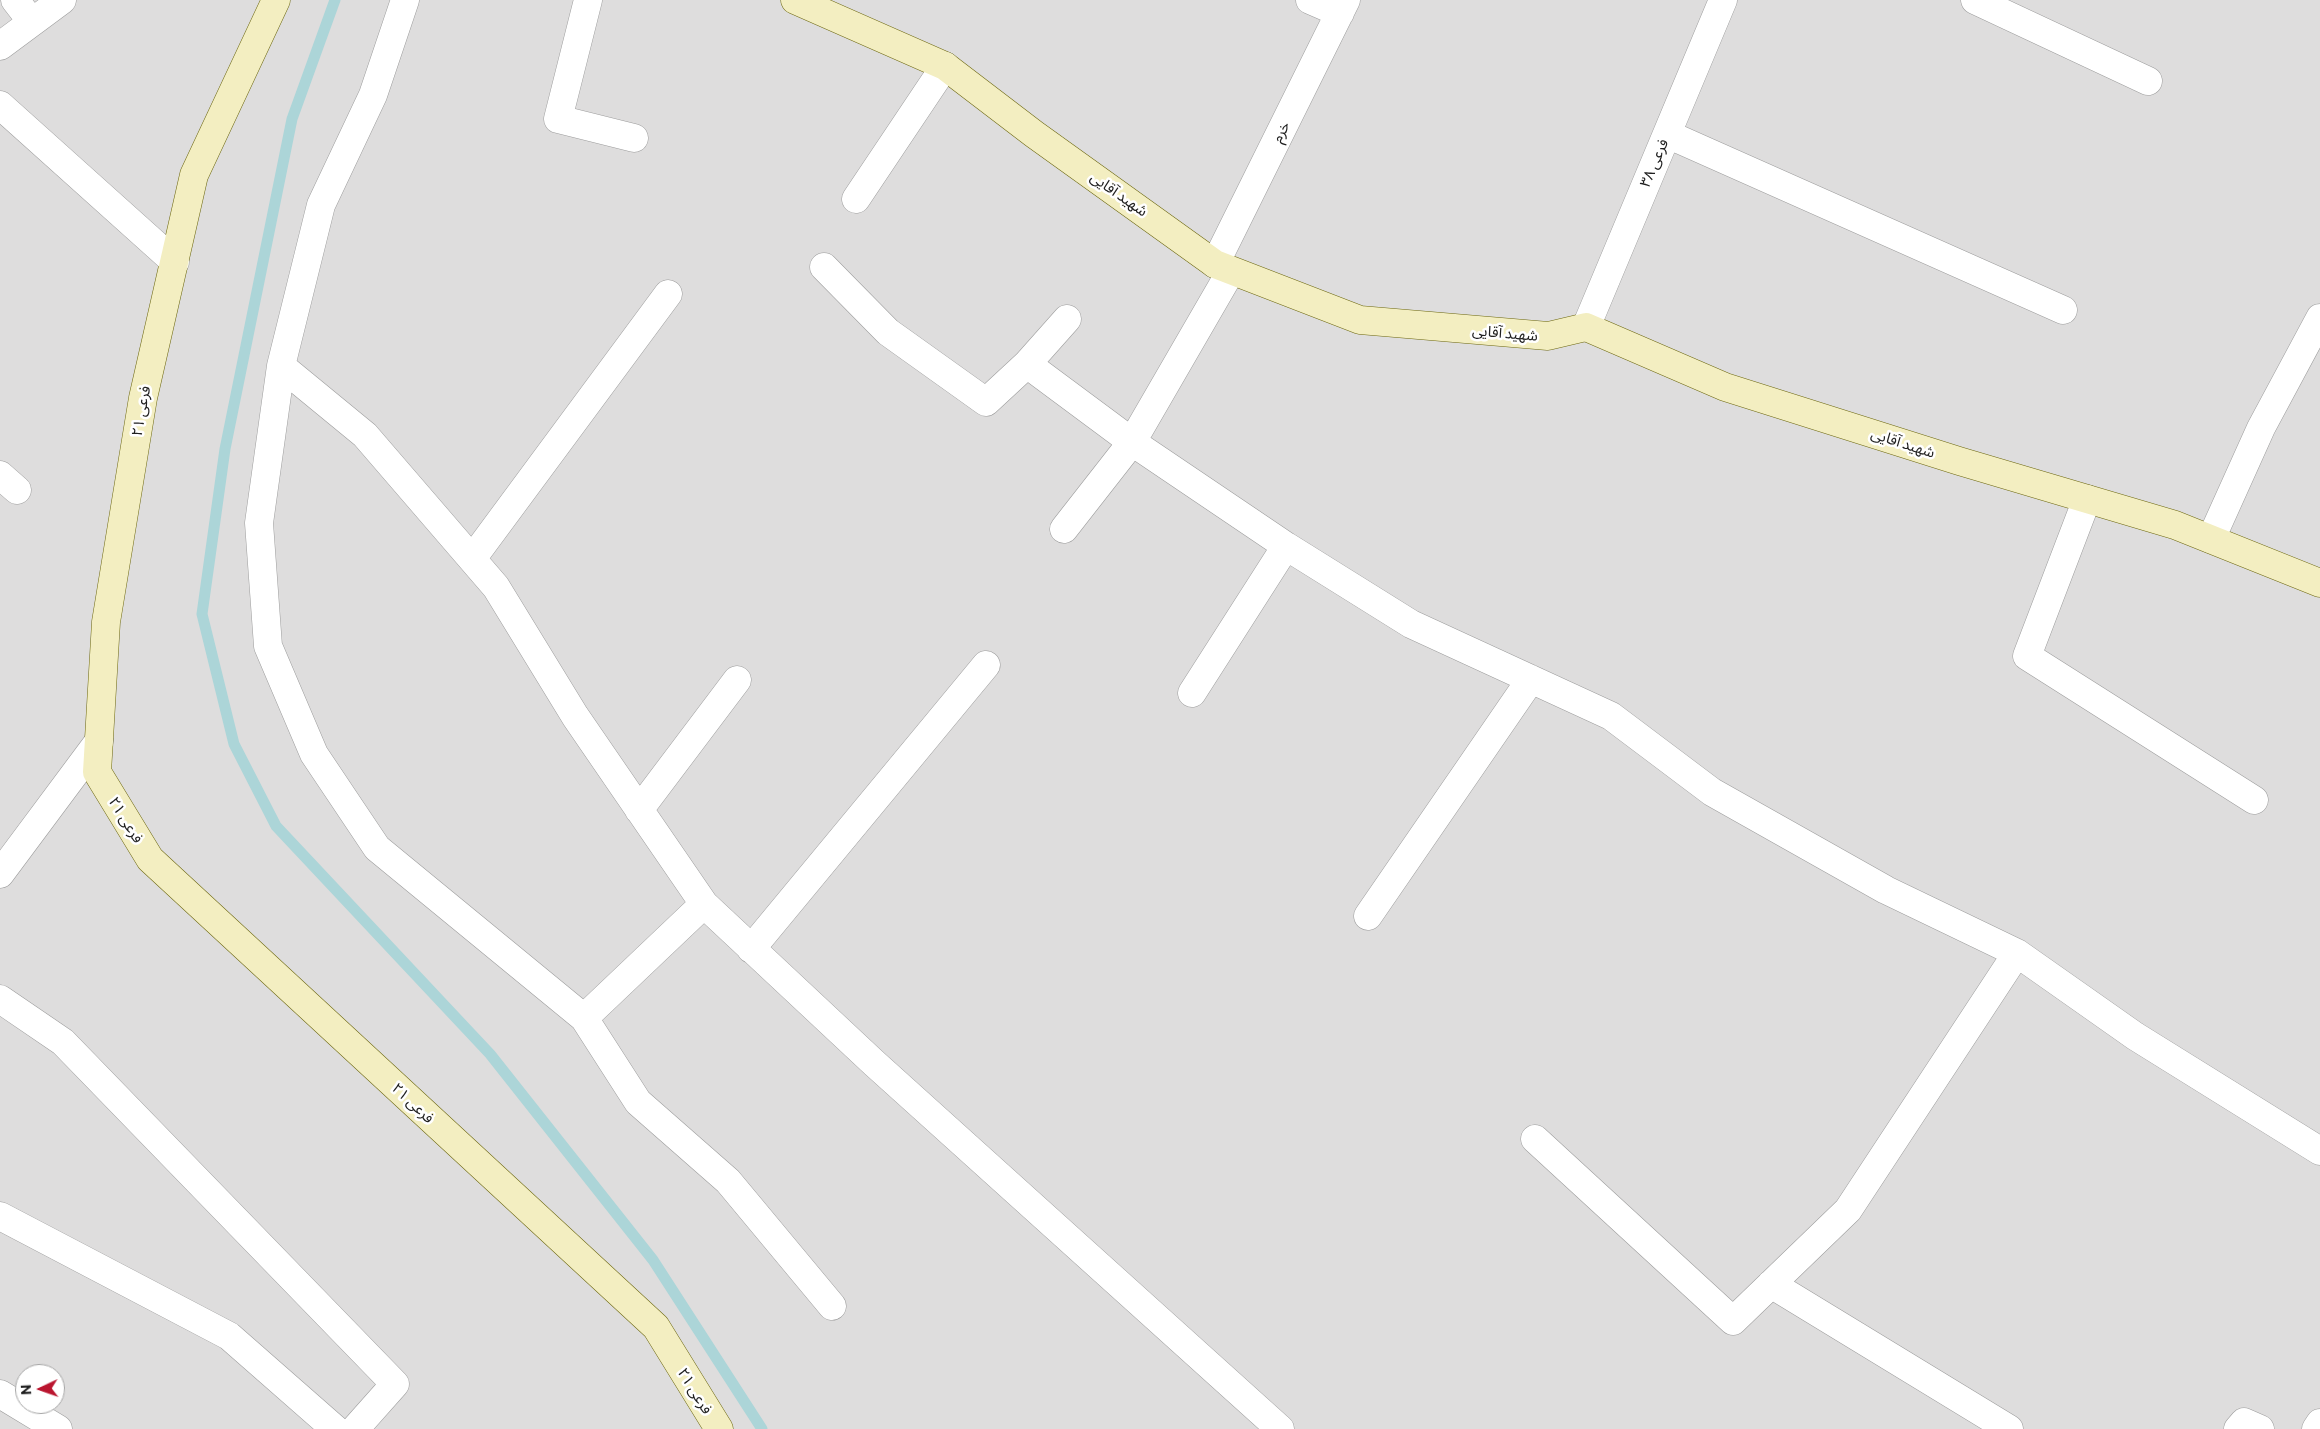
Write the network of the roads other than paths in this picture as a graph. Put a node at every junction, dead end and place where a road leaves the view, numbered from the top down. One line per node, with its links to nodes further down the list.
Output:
1 (15, 0): 11 (street)
2 (62, 0): 11 (street)
3 (276, 0): 19 (street, فرعی ۲۱)
4 (405, 0): 28 (street)
5 (588, 0): 17 (street)
6 (795, 0): 13 (street, شهید آقایی)
7 (1310, 0): 10 (street)
8 (1723, 0): 16 (street, فرعی ۳۸)
9 (1975, 0): 14 (street)
10 (1343, 6): 21 (street, خرم)
11 (32, 22): 12 (street)
12 (0, 46)
13 (945, 66): 18 (street); 21 (street, شهید آقایی)
14 (2148, 81)
15 (0, 105): 19 (street)
16 (1666, 134): 23 (street); 26 (street, فرعی ۳۸)
17 (634, 138)
18 (856, 199)
19 (175, 262): 40 (street, فرعی ۲۱)
20 (824, 266): 27 (street)
21 (1223, 267): 26 (street, شهید آقایی); 29 (street, خرم)
22 (668, 294): 34 (street)
23 (2063, 310)
24 (2320, 318): 32 (street)
25 (1067, 319): 27 (street)
26 (1586, 327): 30 (street, شهید آقایی)
27 (1027, 364): 29 (street)
28 (281, 366): 34 (street); 49 (street)
29 (1132, 442): 31 (street, خرم); 33 (street)
30 (2088, 499): 32 (street, شهید آقایی); 41 (street)
31 (1064, 529)
32 (2211, 540): 35 (street, شهید آقایی)
33 (1286, 546): 38 (street); 39 (street)
34 (472, 559): 42 (street)
35 (2320, 583)
36 (986, 664): 46 (street)
37 (737, 680): 42 (street)
38 (1532, 680): 45 (street); 47 (street)
39 (1192, 693)
40 (99, 741): 43 (street); 60 (street, فرعی ۲۱)
41 (2254, 800)
42 (639, 810): 44 (street)
43 (0, 874)
44 (704, 904): 46 (street); 49 (street)
45 (1368, 916)
46 (752, 949): 61 (street)
47 (2017, 953): 51 (street); 53 (street)
48 (0, 999): 59 (street)
49 (584, 1018): 54 (street)
50 (1535, 1139): 53 (street)
51 (2320, 1151)
52 (0, 1216): 58 (street)
53 (1771, 1284): 62 (street)
54 (832, 1306)
55 (0, 1394): 57 (street)
56 (2320, 1423): 65 (street)
57 (58, 1429)
58 (335, 1429)
59 (356, 1429)
60 (719, 1429)
61 (1280, 1429)
62 (2009, 1429)
63 (2238, 1429): 64 (street)
64 (2260, 1429)
65 (2316, 1429)

